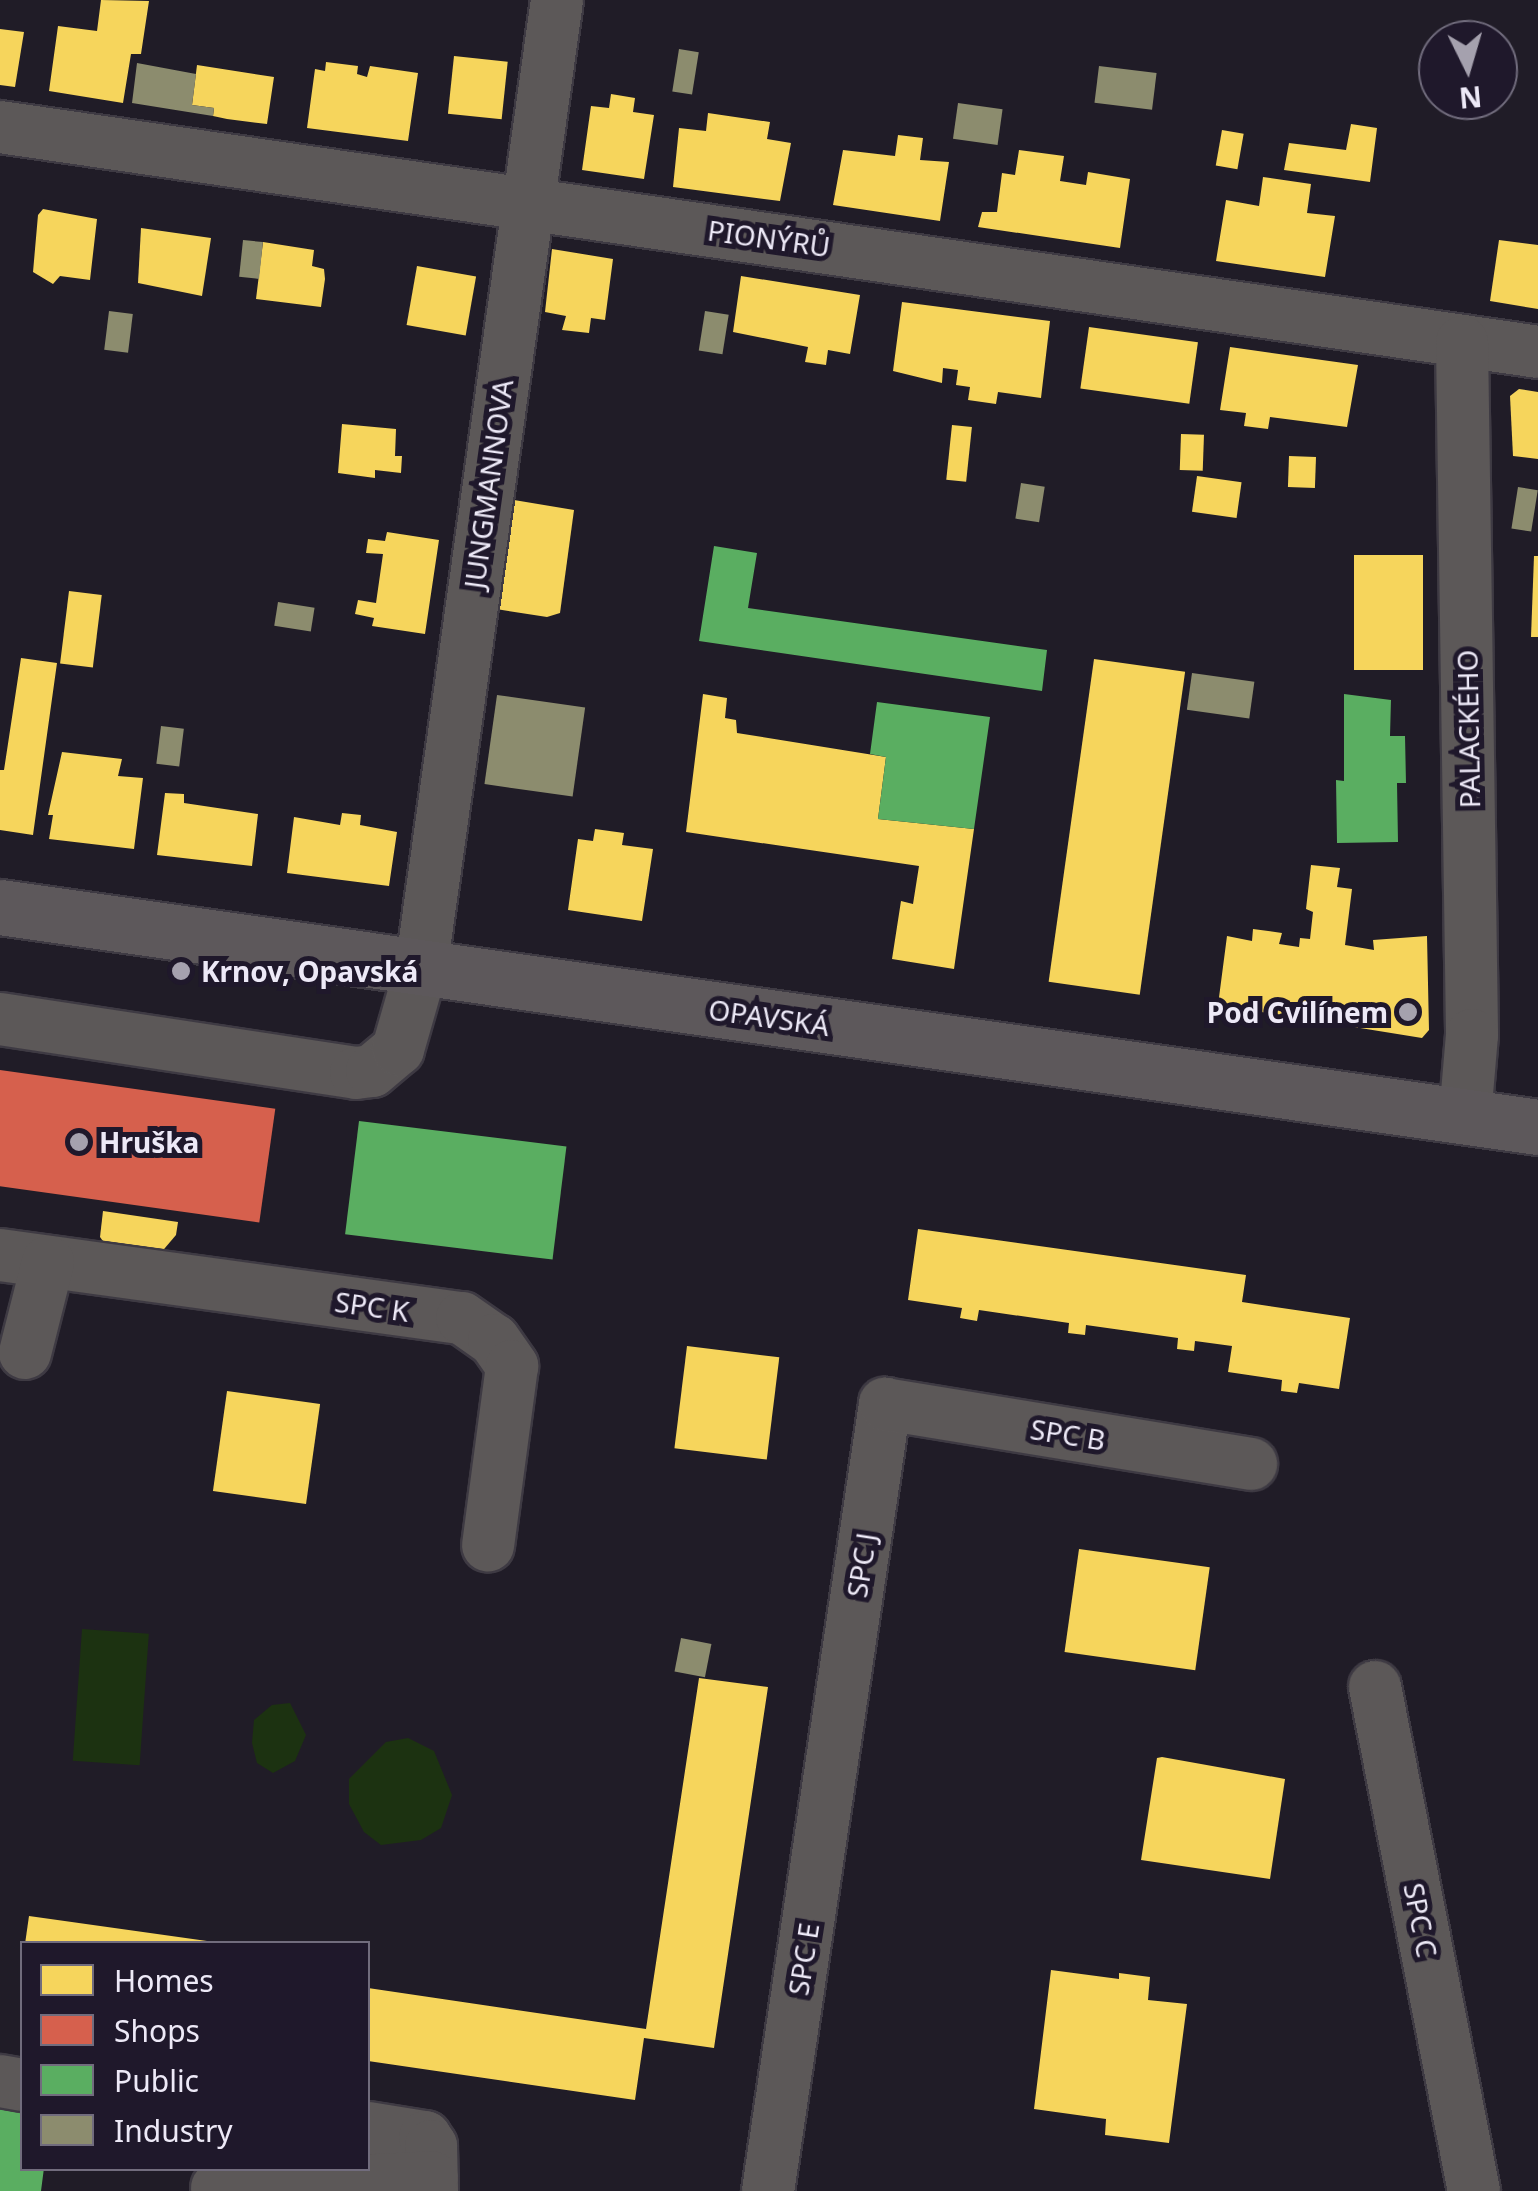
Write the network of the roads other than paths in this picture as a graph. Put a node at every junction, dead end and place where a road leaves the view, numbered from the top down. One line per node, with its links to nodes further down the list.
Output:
1 (557, 0): 3 (street, JUNGMANNOVA)
2 (0, 126): 3 (street, PIONÝRŮ)
3 (527, 202): 4 (street, PIONÝRŮ); 7 (street, JUNGMANNOVA)
4 (1462, 342): 5 (street, PIONÝRŮ); 9 (street, PALACKÉHO)
5 (1538, 352)
6 (0, 907): 7 (main road, OPAVSKÁ)
7 (422, 969): 8 (street, JUNGMANNOVA); 9 (main road, OPAVSKÁ)
8 (0, 1019)
9 (1465, 1116): 10 (main road, OPAVSKÁ)
10 (1538, 1127)
11 (27, 1259): 12 (street); 15 (street, SPC K)
12 (26, 1353)
13 (885, 1404): 14 (street, SPC B); 17 (street, SPC J)
14 (1251, 1464)
15 (488, 1545)
16 (1376, 1687): 19 (street, SPC C)
17 (840, 1727): 22 (street, SPC E)
18 (370, 2128): 21 (street)
19 (1470, 2172)
20 (218, 2182): 21 (street)
21 (432, 2184)
22 (768, 2191)

